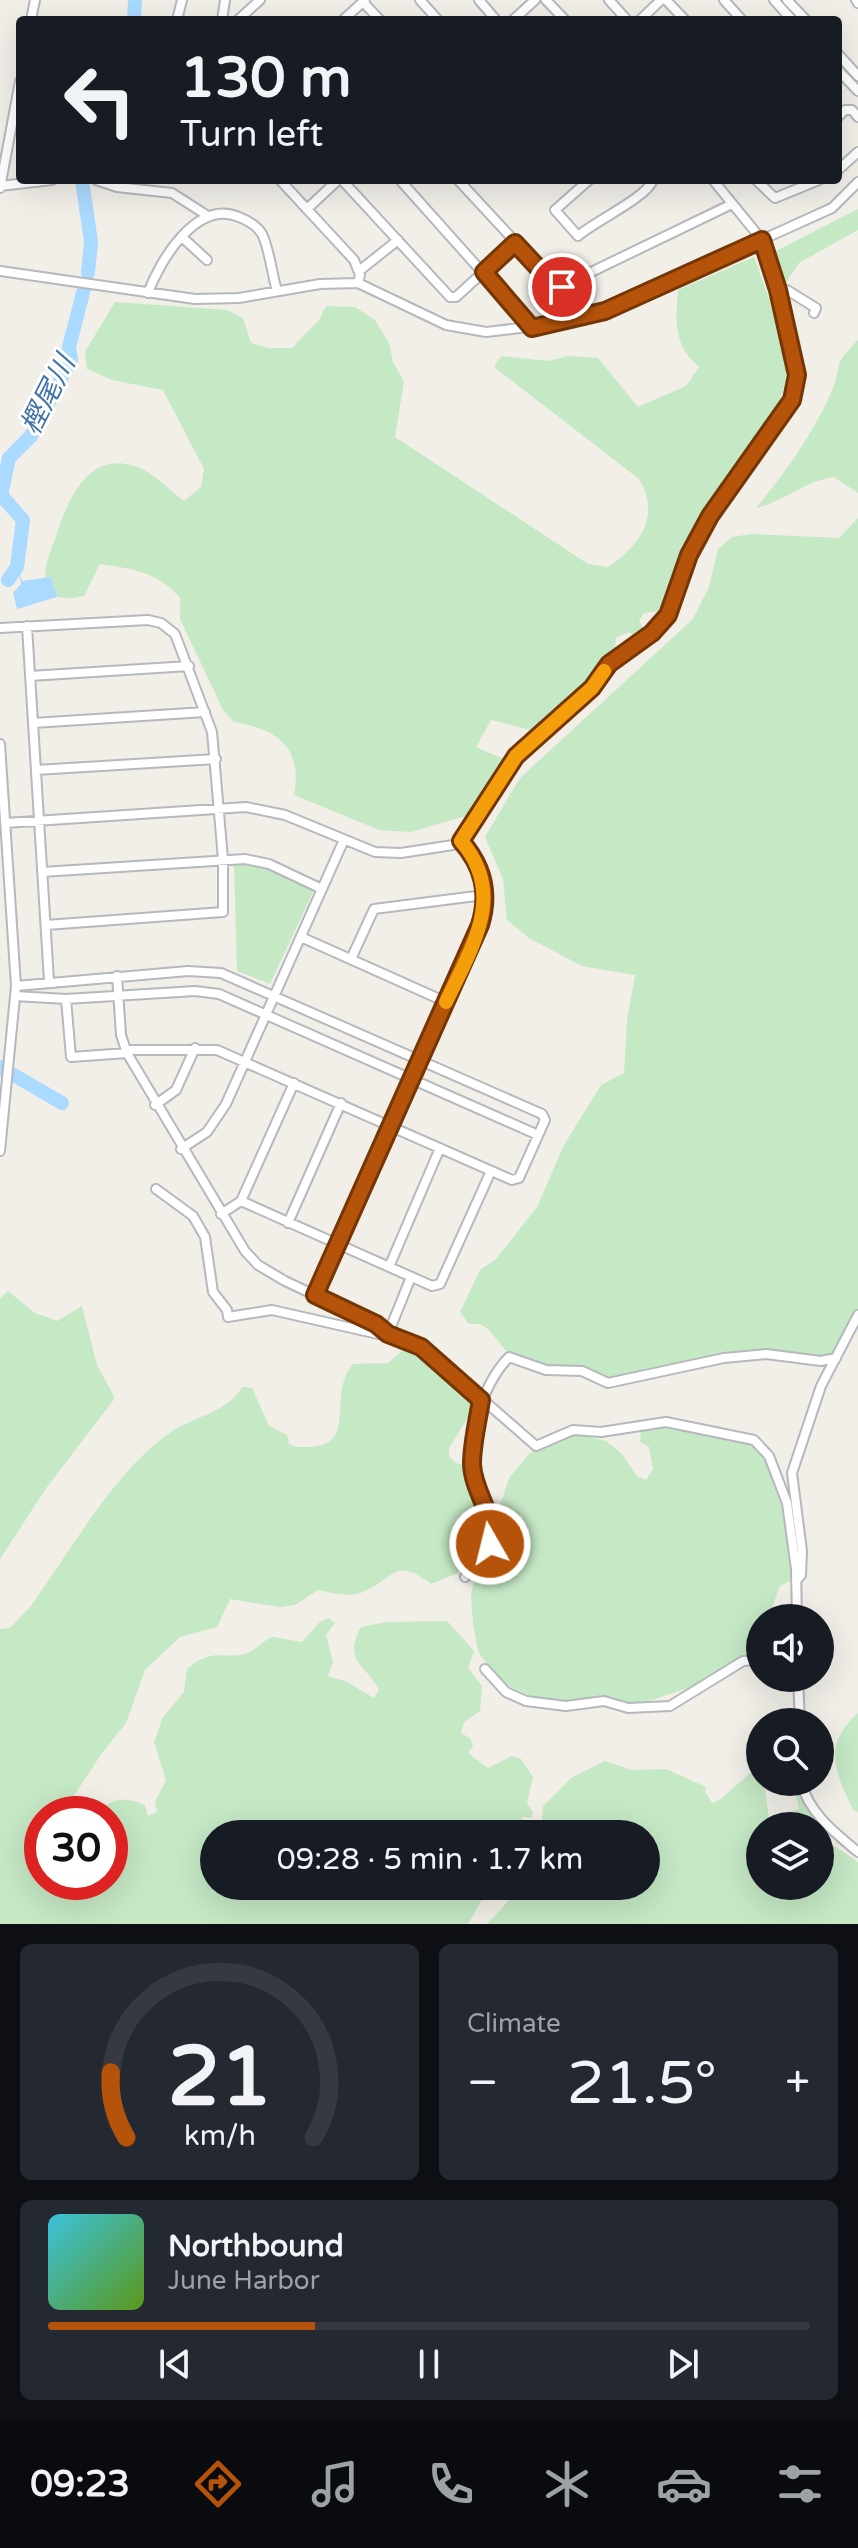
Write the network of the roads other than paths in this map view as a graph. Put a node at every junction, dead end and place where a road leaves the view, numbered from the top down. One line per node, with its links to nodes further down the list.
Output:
1 (260, 0): 12 (street)
2 (420, 0): 14 (street)
3 (479, 0): 15 (street)
4 (535, 0): 16 (street)
5 (546, 0): 17 (street)
6 (609, 0): 18 (street)
7 (664, 0): 19 (street); 20 (street)
8 (724, 0): 21 (street)
9 (774, 0): 22 (street)
10 (787, 0): 23 (street)
11 (364, 1): 13 (street)
12 (247, 16)
13 (347, 16)
14 (434, 16)
15 (493, 16)
16 (517, 16)
17 (561, 16)
18 (623, 16)
19 (645, 16)
20 (681, 16)
21 (738, 16)
22 (788, 16)
23 (802, 16)
24 (842, 58): 26 (street)
25 (842, 74): 27 (street)
26 (858, 76)
27 (858, 91)
28 (16, 102): 47 (street)
29 (842, 113): 30 (street)
30 (858, 117)
31 (858, 152): 32 (street)
32 (842, 166)
33 (858, 182): 54 (street)
34 (22, 184): 47 (street)
35 (119, 184): 51 (street)
36 (284, 184): 50 (street)
37 (335, 184): 50 (street)
38 (344, 184): 53 (street)
39 (404, 184): 59 (street)
40 (466, 184): 55 (street)
41 (575, 184): 48 (street)
42 (585, 184): 48 (street)
43 (650, 184): 48 (street)
44 (716, 184): 49 (street)
45 (760, 184): 46 (street)
46 (802, 184)
47 (0, 187)
48 (579, 189)
49 (732, 204): 54 (street); 55 (street)
50 (307, 209): 58 (street)
51 (208, 216): 52 (street); 62 (street)
52 (183, 238): 56 (street); 63 (street)
53 (398, 240): 58 (street); 59 (street)
54 (762, 240): 61 (street); 65 (street)
55 (515, 243): 59 (street)
56 (207, 260)
57 (0, 271): 63 (street)
58 (359, 271): 60 (street)
59 (484, 272): 65 (street)
60 (358, 283): 62 (street); 65 (street)
61 (778, 290): 64 (street); 78 (street)
62 (277, 291): 63 (street)
63 (148, 293)
64 (814, 313)
65 (532, 328)
66 (27, 626): 67 (street); 68 (street); 69 (street)
67 (0, 628)
68 (189, 666): 69 (street); 70 (street)
69 (30, 676): 71 (street)
70 (205, 712): 71 (street); 73 (street)
71 (33, 723): 74 (street)
72 (0, 744): 77 (street)
73 (216, 759): 74 (street); 75 (street)
74 (36, 770): 76 (street)
75 (219, 809): 76 (street); 79 (street); 80 (street)
76 (39, 820): 77 (street); 81 (street)
77 (5, 823): 89 (street)
78 (461, 841): 79 (street); 83 (street)
79 (343, 842): 82 (street)
80 (223, 859): 81 (street); 82 (street); 84 (street)
81 (42, 872): 84 (street)
82 (322, 889): 85 (street)
83 (484, 895): 86 (street); 93 (street)
84 (46, 925): 88 (street)
85 (301, 937): 86 (street); 90 (street)
86 (351, 959): 93 (street)
87 (117, 976): 88 (street); 90 (street); 91 (street)
88 (49, 981): 89 (street)
89 (15, 991): 92 (street); 107 (street)
90 (275, 995): 94 (street); 97 (street)
91 (118, 996): 92 (street); 94 (street); 96 (street)
92 (66, 999): 96 (street)
93 (446, 1002): 97 (street)
94 (266, 1013): 98 (street); 99 (street)
95 (195, 1048): 96 (street); 98 (street); 102 (street)
96 (127, 1053): 102 (street)
97 (420, 1060): 99 (street); 104 (street)
98 (246, 1061): 100 (street); 106 (street)
99 (412, 1079): 103 (street); 104 (street)
100 (294, 1083): 101 (street); 110 (street)
101 (341, 1103): 103 (street); 112 (street)
102 (155, 1105): 106 (street)
103 (390, 1125): 105 (street); 113 (street)
104 (538, 1135): 108 (street)
105 (440, 1148): 108 (street); 114 (street)
106 (181, 1149): 111 (street)
107 (0, 1151)
108 (491, 1171): 115 (street)
109 (156, 1189): 118 (street)
110 (241, 1201): 111 (street); 112 (street)
111 (221, 1214): 116 (street)
112 (288, 1223): 113 (street)
113 (337, 1245): 114 (street); 116 (street)
114 (389, 1267): 115 (street)
115 (411, 1277): 118 (street)
116 (315, 1295): 118 (street)
117 (858, 1315): 119 (street)
118 (388, 1334): 120 (street)
119 (836, 1358): 120 (street); 122 (street)
120 (481, 1400): 121 (street); 122 (street)
121 (465, 1577)
122 (796, 1582): 123 (street)
123 (797, 1604)
124 (746, 1661): 125 (street)
125 (485, 1669)
126 (806, 1796): 127 (street)
127 (858, 1852)

